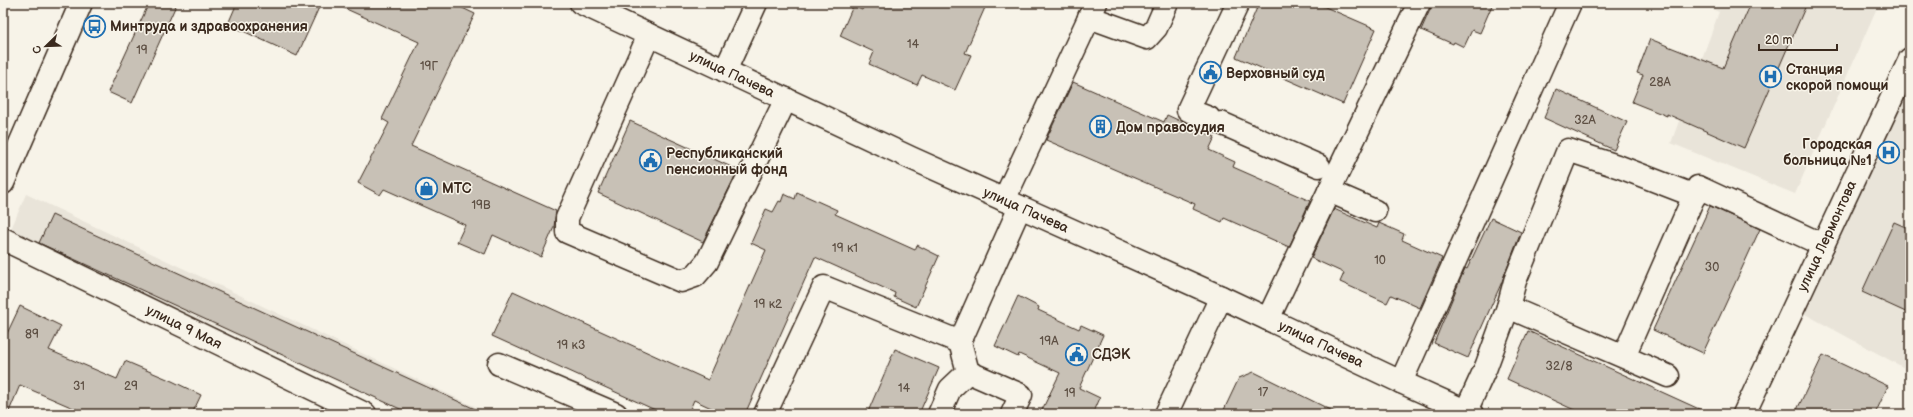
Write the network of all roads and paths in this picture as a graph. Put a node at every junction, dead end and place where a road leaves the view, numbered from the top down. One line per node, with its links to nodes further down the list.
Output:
1 (81, 3): 14 (street)
2 (581, 3): 9 (street, улица Пачева)
3 (756, 3): 11 (street)
4 (1167, 3): 8 (street)
5 (1238, 3): 13 (street)
6 (1419, 3): 15 (street)
7 (1570, 3): 29 (street)
8 (1093, 10): 17 (street)
9 (649, 35): 11 (street, улица Пачева); 12 (street)
10 (1910, 59): 20 (street, улица Лермонтова)
11 (725, 71): 12 (street, улица Пачева)
12 (786, 99): 17 (street, улица Пачева)
13 (1318, 166)
14 (3, 183)
15 (1329, 191): 18 (street); 23 (street)
16 (1694, 196): 20 (street); 22 (street); 25 (street)
17 (1012, 203): 21 (street, улица Пачева); 24 (street)
18 (1375, 211)
19 (3, 239): 31 (street, улица 9 Мая)
20 (1823, 245): 37 (street, улица Лермонтова)
21 (1221, 297): 23 (street, улица Пачева); 36 (street)
22 (1508, 307): 25 (street); 30 (street)
23 (1268, 319): 29 (street, улица Пачева)
24 (960, 342): 27 (street); 33 (street)
25 (1624, 356): 28 (street)
26 (498, 364): 32 (street)
27 (968, 372): 34 (street); 35 (street)
28 (1668, 376)
29 (1401, 382): 30 (street, улица Пачева)
30 (1469, 413)
31 (365, 414)
32 (616, 414)
33 (764, 414)
34 (939, 414)
35 (1012, 414)
36 (1166, 414)
37 (1744, 414)

